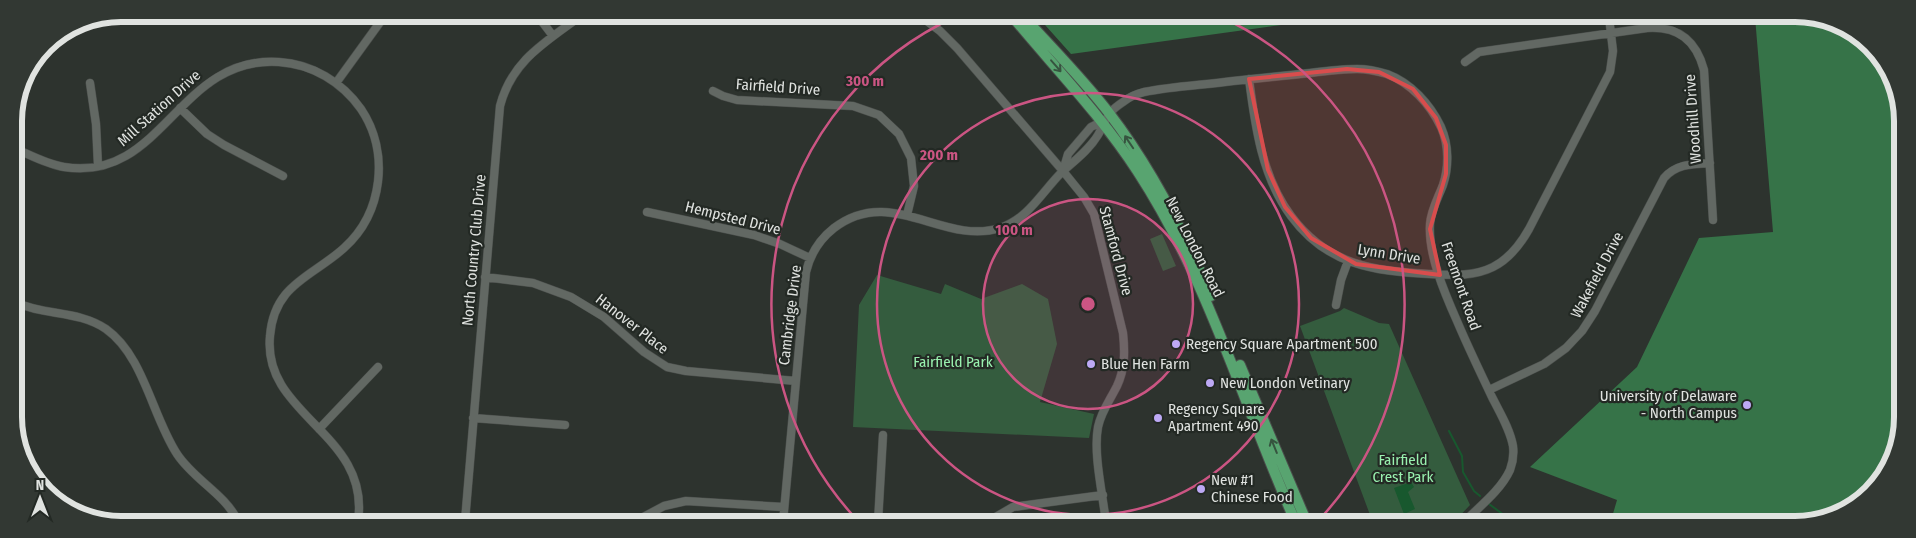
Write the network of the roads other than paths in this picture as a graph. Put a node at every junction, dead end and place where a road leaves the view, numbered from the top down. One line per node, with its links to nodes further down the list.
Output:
1 (1018, 22): 16 (main road, New London Road, one-way to 16)
2 (1028, 22): 16 (main road, New London Road)
3 (1610, 22): 8 (street, Lynn Drive)
4 (380, 23): 13 (street)
5 (543, 23): 9 (street)
6 (571, 23): 9 (street, North Country Club Drive)
7 (929, 23): 20 (street, Stamford Drive)
8 (1611, 34): 10 (street, Woodhill Drive); 18 (street, Woodhill Drive); 27 (street, Lynn Drive)
9 (553, 36): 28 (street, North Country Club Drive)
10 (1465, 62)
11 (1249, 79): 16 (street, Freemont Road); 26 (street, Lynn Drive); 27 (street, Freemont Road)
12 (90, 83): 19 (street)
13 (336, 83): 15 (street, Mill Station Drive); 36 (street, Mill Station Drive)
14 (713, 91): 23 (street, Fairfield Drive)
15 (180, 108): 19 (street, Mill Station Drive); 21 (street)
16 (1106, 117): 20 (street, Cambridge Drive); 42 (main road, New London Road); 43 (main road, New London Road, one-way to 16)
17 (23, 152): 19 (street, Mill Station Drive)
18 (1710, 163): 24 (street, Woodhill Drive); 33 (street, Wakefield Drive)
19 (98, 166)
20 (1063, 171): 23 (street, Cambridge Drive); 38 (street, Stamford Drive)
21 (283, 176)
22 (647, 212): 25 (street, Hempsted Drive)
23 (907, 215): 25 (street, Cambridge Drive)
24 (1713, 220)
25 (810, 258): 32 (street, Cambridge Drive)
26 (1348, 261): 27 (street, Lynn Drive); 30 (street)
27 (1440, 275): 33 (street, Freemont Road)
28 (485, 277): 32 (street, Hanover Place); 34 (street, North Country Club Drive)
29 (22, 304): 45 (street)
30 (1336, 305)
31 (378, 367): 36 (street)
32 (796, 381): 39 (street, Cambridge Drive)
33 (1489, 390): 44 (street, Freemont Road)
34 (473, 418): 35 (street); 47 (street, North Country Club Drive)
35 (565, 425)
36 (319, 429): 46 (street, Mill Station Drive)
37 (884, 435): 50 (street)
38 (1103, 495): 40 (street); 41 (street, Stamford Drive)
39 (784, 507): 48 (street); 49 (street, Cambridge Drive)
40 (998, 515)
41 (1105, 515)
42 (1293, 515)
43 (1304, 515)
44 (1470, 515)
45 (235, 516)
46 (358, 516)
47 (465, 516)
48 (646, 516)
49 (783, 516)
50 (878, 516)

